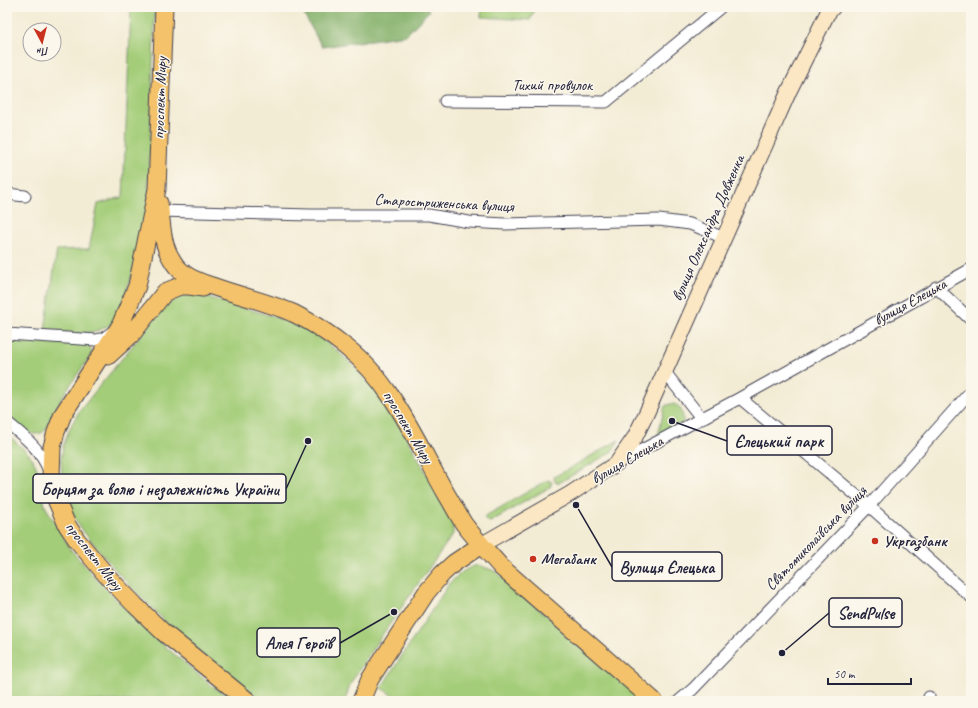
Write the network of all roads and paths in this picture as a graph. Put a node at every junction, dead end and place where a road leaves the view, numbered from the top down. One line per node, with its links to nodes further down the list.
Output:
1 (164, 7): 5 (main road, проспект Миру)
2 (721, 7): 4 (street, Тихий провулок)
3 (833, 7): 9 (main road, вулиця Олександра Довженка)
4 (445, 101)
5 (157, 188): 8 (main road, проспект Миру); 15 (main road, проспект Миру)
6 (7, 194): 7 (street)
7 (25, 196)
8 (160, 211): 9 (street, Старостриженська вулиця); 13 (main road, проспект Миру)
9 (724, 238): 18 (main road, вулиця Олександра Довженка)
10 (971, 269): 11 (street, вулиця Єлецька)
11 (936, 287): 14 (street); 20 (street, вулиця Єлецька)
12 (165, 292): 13 (main road); 15 (main road); 17 (main road)
13 (235, 294): 26 (main road, проспект Миру)
14 (971, 320)
15 (120, 326): 16 (street); 17 (main road, проспект Миру)
16 (7, 334)
17 (94, 368): 24 (main road, проспект Миру)
18 (664, 371): 21 (street); 23 (main road, вулиця Олександра Довженка)
19 (971, 392): 25 (street, Святомиколаївська вулиця)
20 (740, 398): 21 (street, вулиця Єлецька); 25 (street)
21 (702, 418): 23 (street, вулиця Єлецька)
22 (7, 422): 24 (street)
23 (617, 463): 26 (main road, вулиця Єлецька)
24 (51, 477): 28 (main road, проспект Миру)
25 (869, 506): 27 (street); 31 (street, Святомиколаївська вулиця)
26 (481, 545): 29 (main road, вулиця Єлецька); 30 (main road, проспект Миру)
27 (971, 596)
28 (248, 701)
29 (361, 701)
30 (654, 701)
31 (679, 701)

